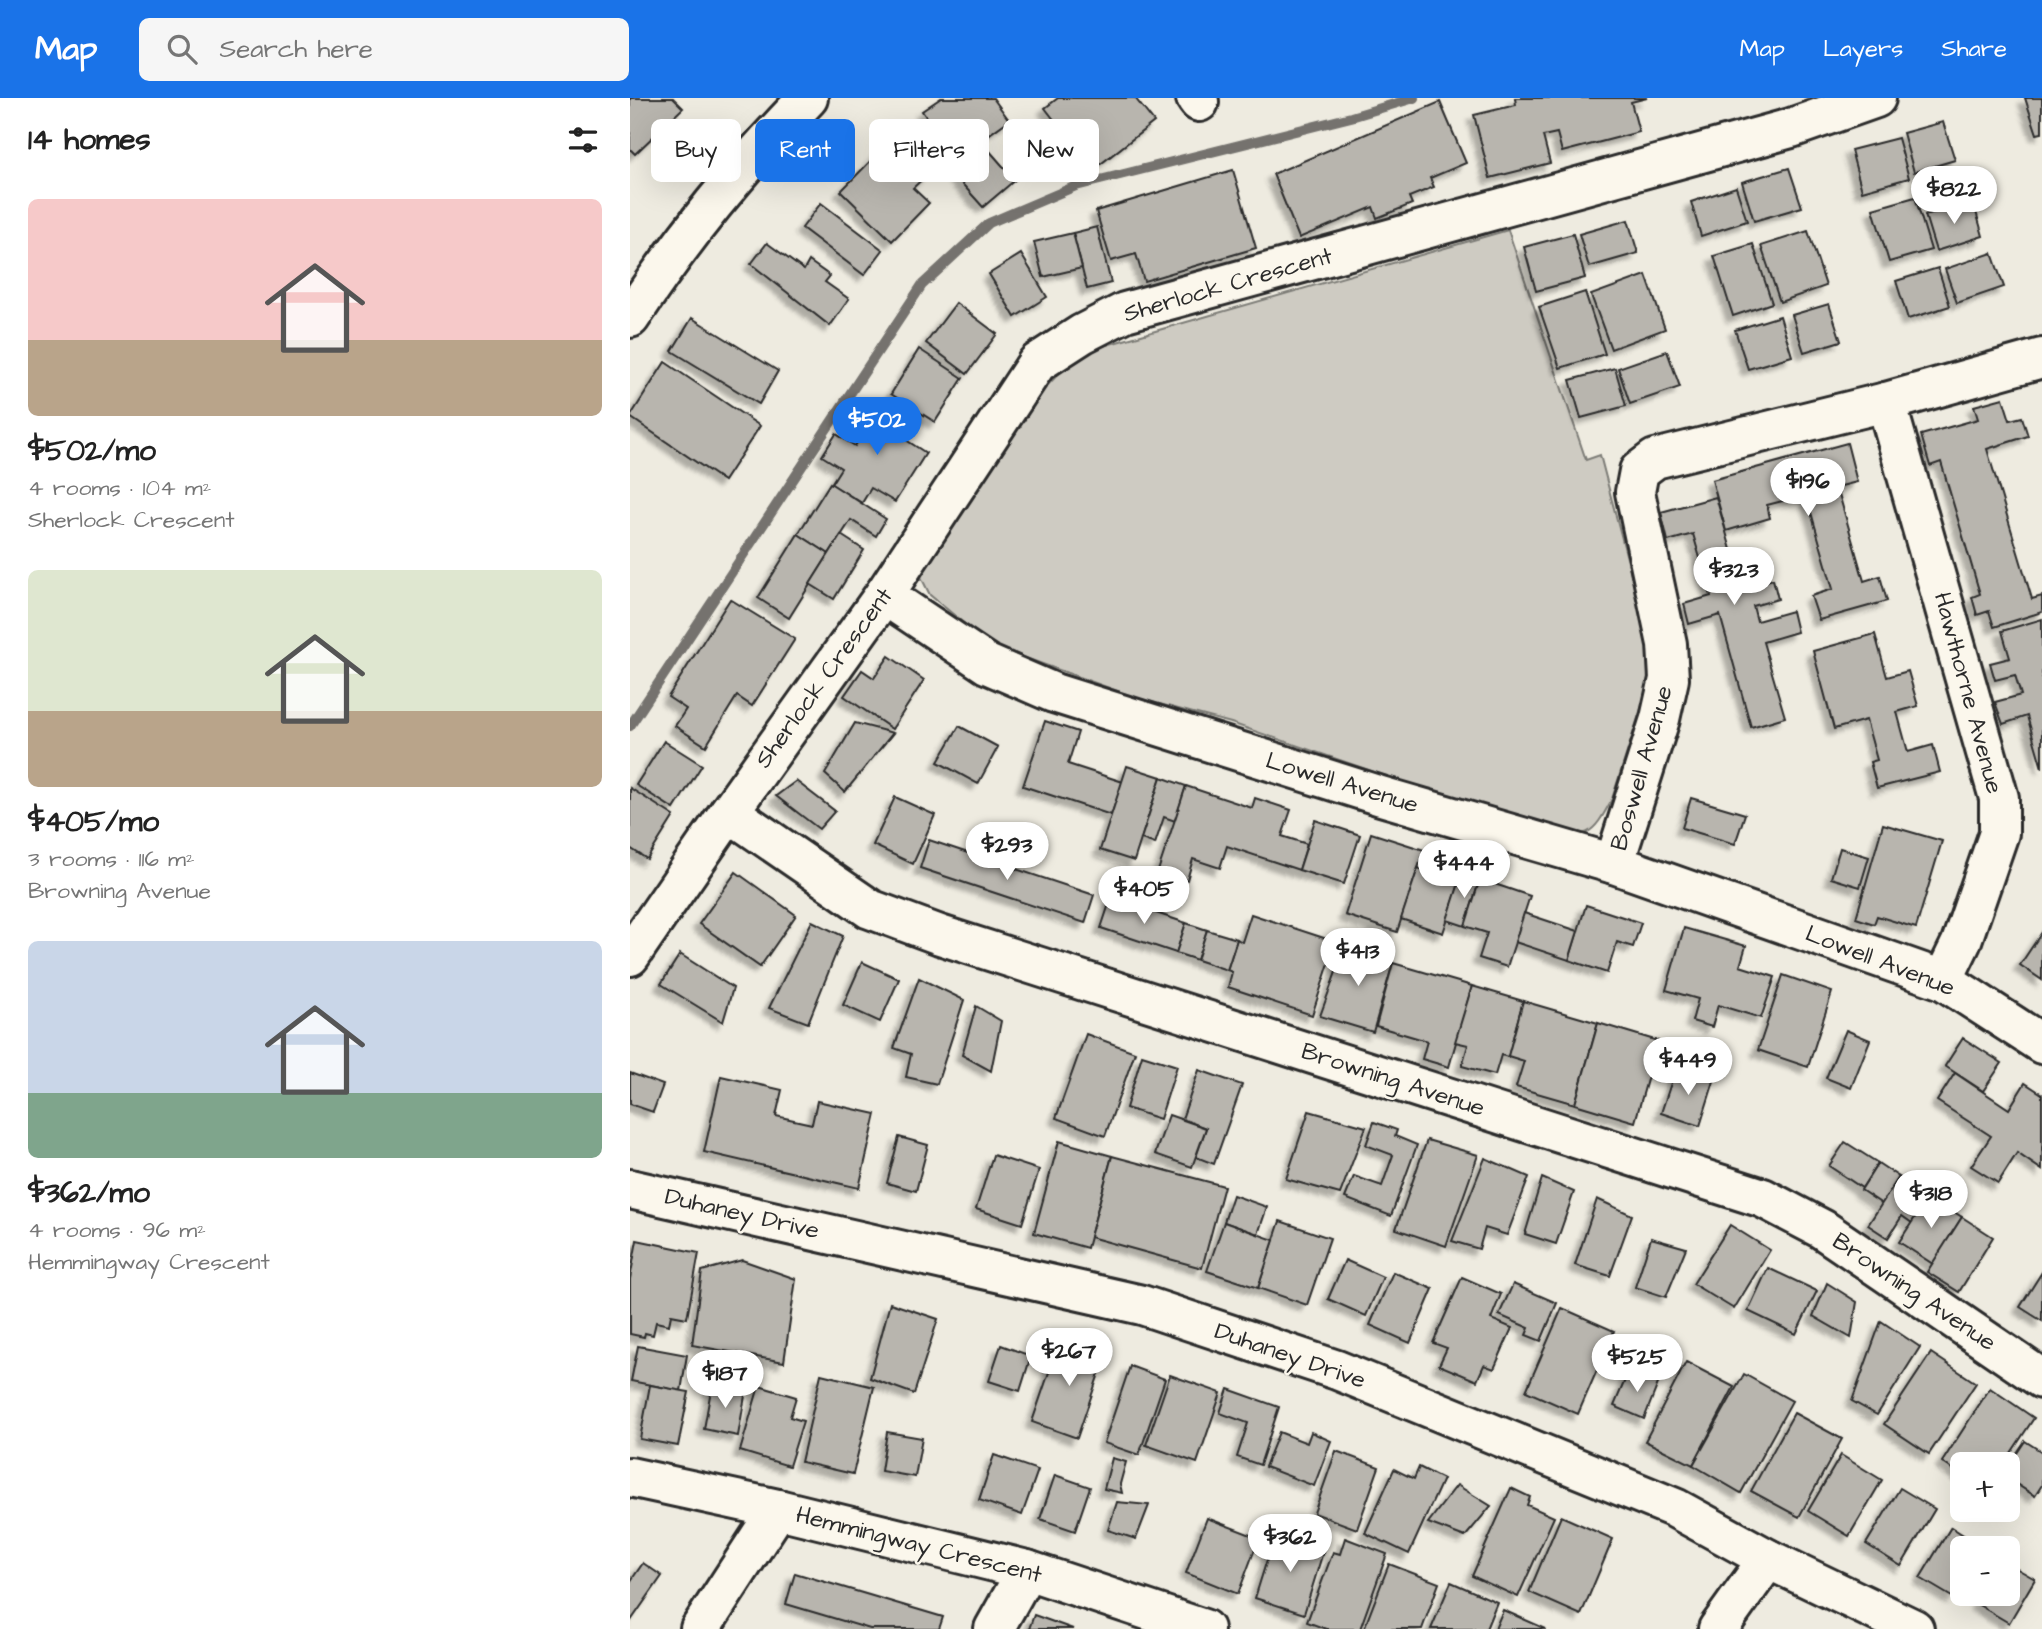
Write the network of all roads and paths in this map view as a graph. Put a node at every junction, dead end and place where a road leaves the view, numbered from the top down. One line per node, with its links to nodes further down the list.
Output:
1 (808, 98): 4 (street)
2 (1876, 98): 3 (street, Sherlock Crescent)
3 (1786, 113): 7 (street, Sherlock Crescent)
4 (630, 318)
5 (2042, 358): 6 (street, Boswell Avenue)
6 (1886, 402): 9 (street, Boswell Avenue); 11 (street, Hawthorne Avenue)
7 (884, 595): 8 (street, Sherlock Crescent); 9 (street, Lowell Avenue)
8 (729, 812): 10 (street, Sherlock Crescent); 14 (street, Browning Avenue)
9 (1614, 864): 11 (street, Lowell Avenue)
10 (630, 956)
11 (1943, 979): 12 (street, Lowell Avenue)
12 (2042, 1044)
13 (630, 1189): 17 (street, Duhaney Drive)
14 (2042, 1379)
15 (630, 1477): 16 (street, Hemmingway Crescent)
16 (778, 1509): 18 (street, Hemmingway Crescent); 19 (street)
17 (1768, 1559): 22 (street); 23 (street, Duhaney Drive)
18 (1027, 1570): 20 (street); 21 (street, Hemmingway Crescent)
19 (700, 1629)
20 (994, 1629)
21 (1204, 1629)
22 (1718, 1629)
23 (1914, 1629)

